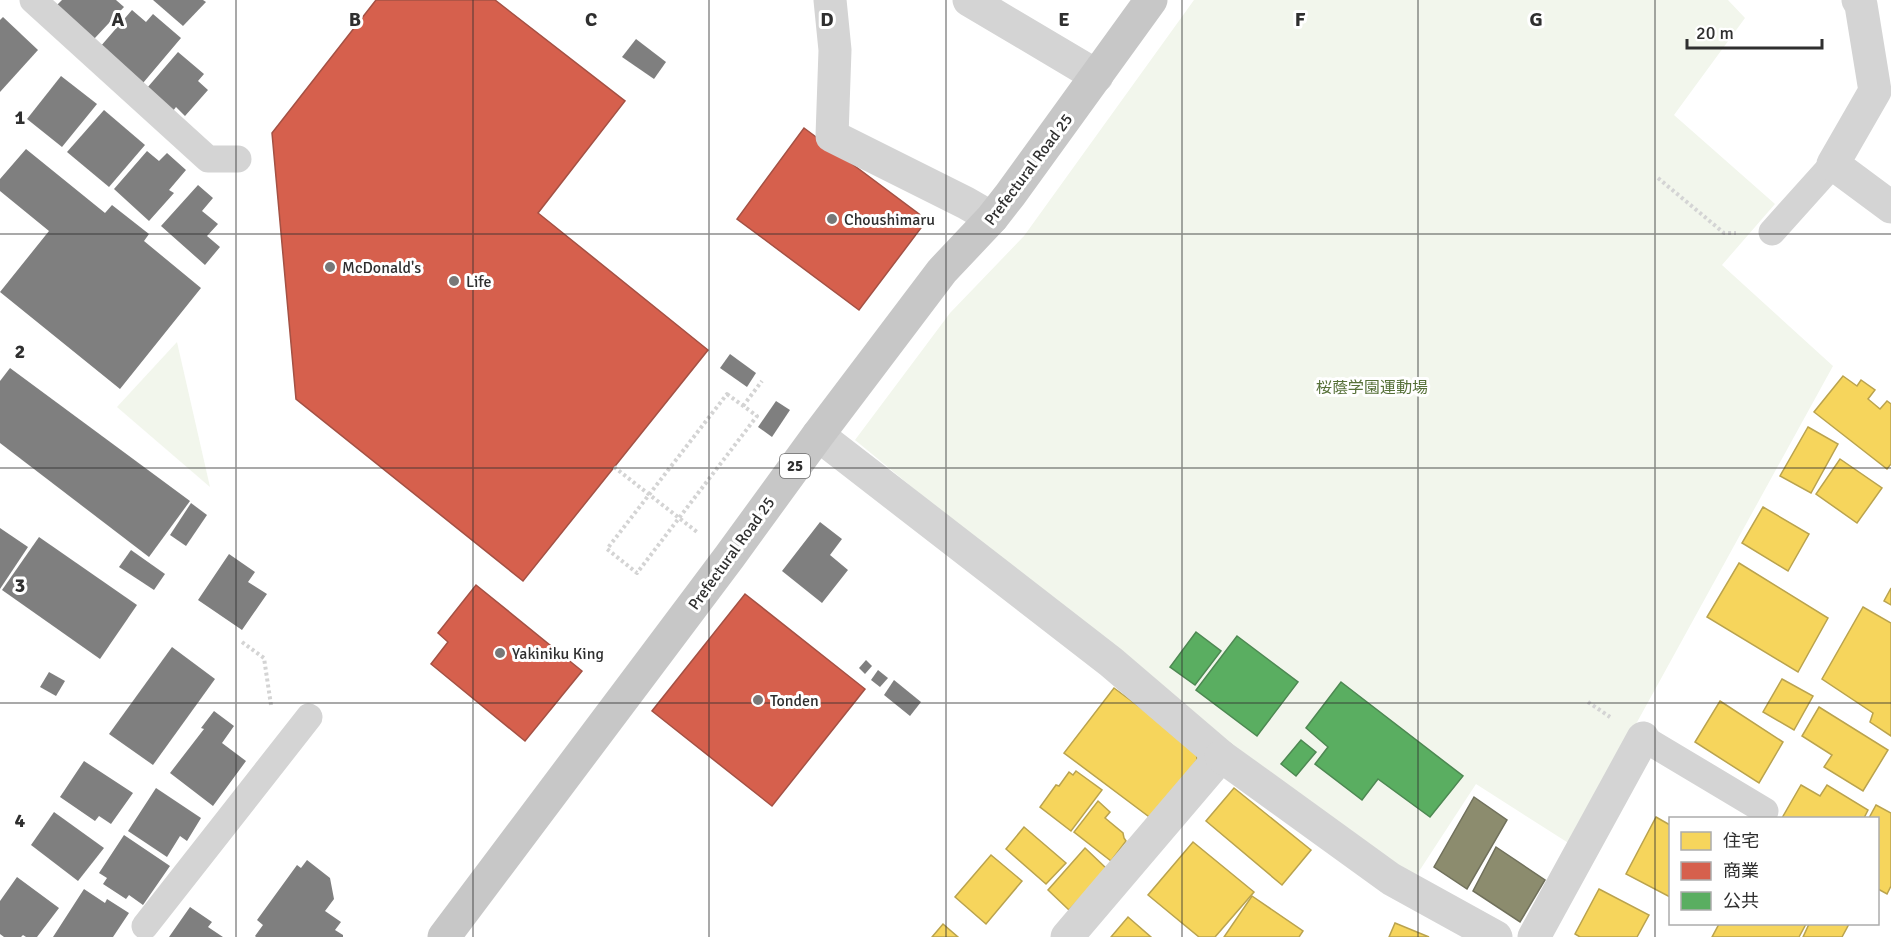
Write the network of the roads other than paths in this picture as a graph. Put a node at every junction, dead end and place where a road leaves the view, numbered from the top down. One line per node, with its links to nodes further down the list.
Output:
1 (33, 0): 7 (lane)
2 (830, 0): 10 (street)
3 (969, 0): 6 (street)
4 (1151, 0): 6 (main road, Prefectural Road 25 / 25)
5 (1858, 0): 8 (street)
6 (1097, 76): 10 (main road, Prefectural Road 25 / 25)
7 (238, 159)
8 (1833, 164): 9 (street); 11 (lane)
9 (1891, 207)
10 (992, 218): 12 (main road, Prefectural Road 25 / 25)
11 (1772, 232)
12 (818, 435): 15 (street); 18 (main road, Prefectural Road 25 / 25)
13 (309, 717): 17 (lane)
14 (1642, 738): 16 (lane); 21 (street)
15 (1221, 756): 19 (street); 20 (street)
16 (1766, 811)
17 (145, 926)
18 (444, 937)
19 (1067, 937)
20 (1496, 937)
21 (1534, 937)

